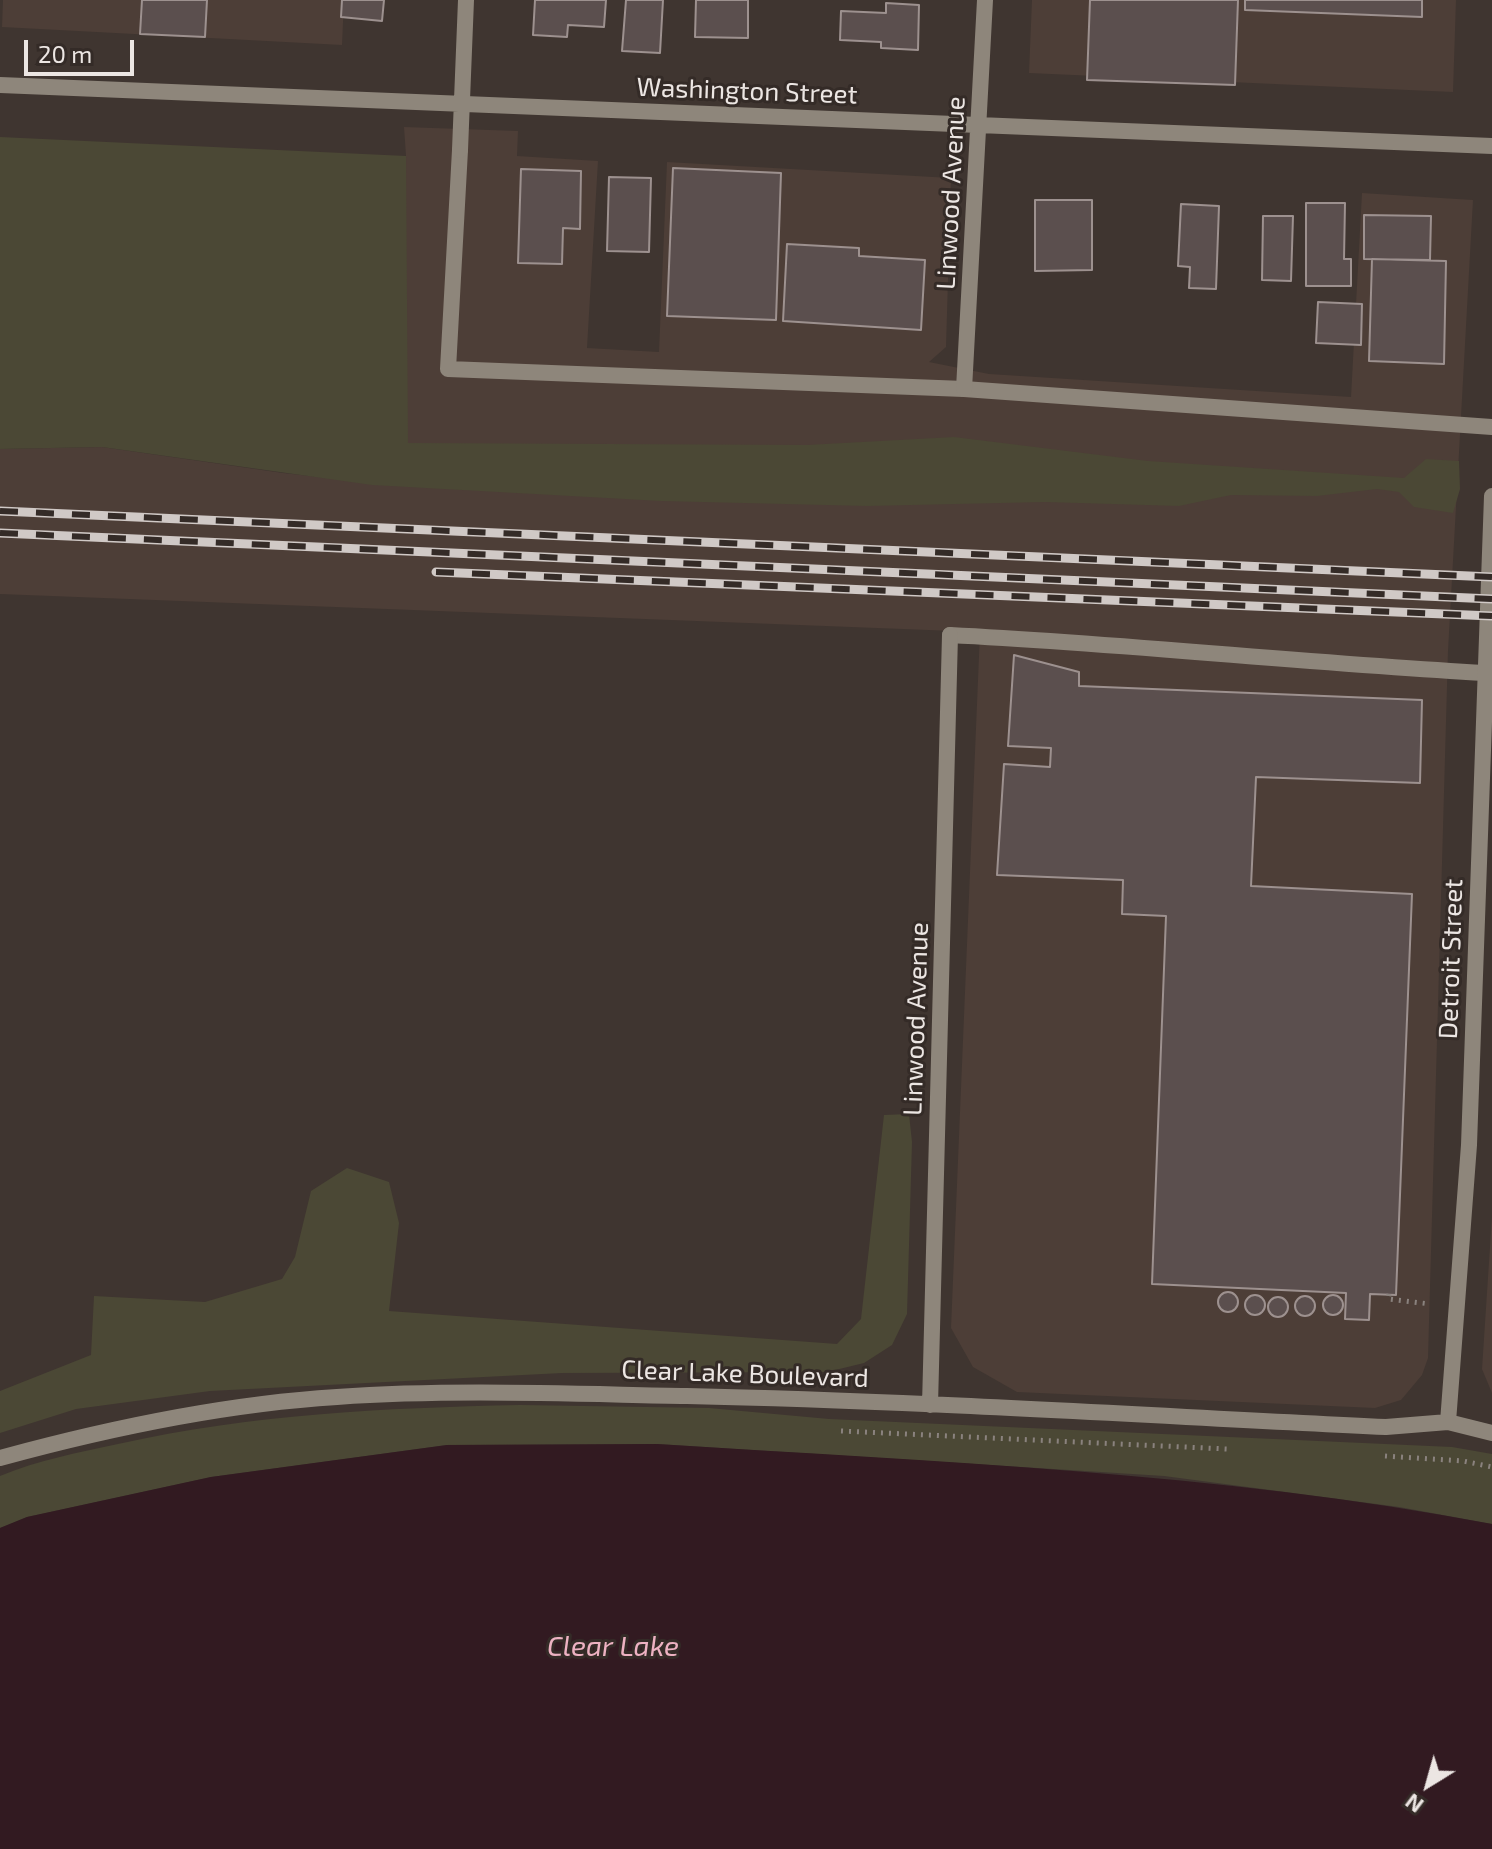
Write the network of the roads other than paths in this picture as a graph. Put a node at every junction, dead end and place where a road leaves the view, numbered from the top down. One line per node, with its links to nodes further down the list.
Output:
1 (466, 0): 4 (street)
2 (985, 0): 5 (street, Linwood Avenue)
3 (0, 85): 4 (street, Washington Street)
4 (462, 103): 5 (street, Washington Street); 7 (street)
5 (979, 125): 6 (street, Washington Street); 7 (street, Linwood Avenue)
6 (1492, 146)
7 (964, 389): 8 (street)
8 (1492, 427)
9 (1492, 496): 10 (street, Detroit Street)
10 (1485, 673): 11 (street, Linwood Avenue); 12 (street, Detroit Street)
11 (930, 1405): 12 (street, Clear Lake Boulevard); 14 (street, Clear Lake Boulevard)
12 (1448, 1422): 13 (street, Clear Lake Boulevard)
13 (1492, 1433)
14 (0, 1458)

